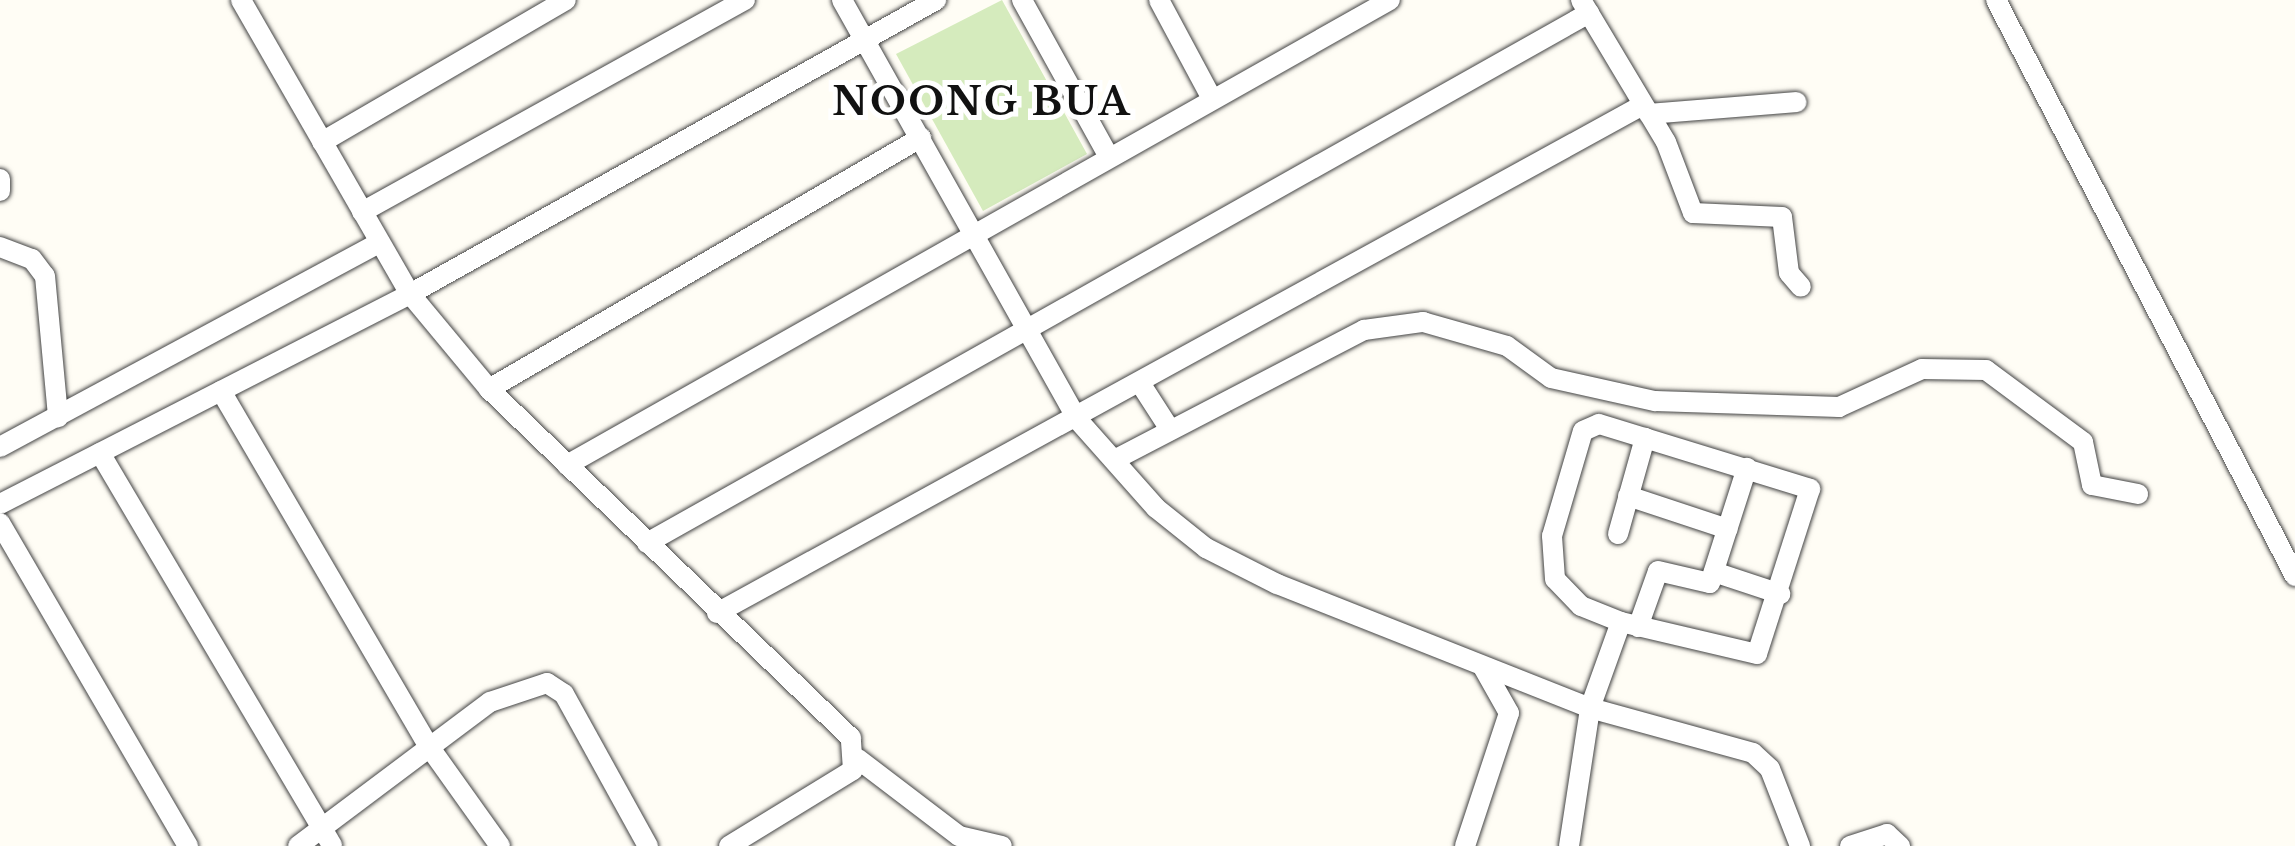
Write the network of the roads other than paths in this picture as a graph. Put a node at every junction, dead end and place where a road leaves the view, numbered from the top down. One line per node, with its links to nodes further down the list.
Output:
1 (242, 0): 16 (street)
2 (745, 0): 20 (street)
3 (936, 0): 11 (street)
4 (1022, 0): 17 (street)
5 (1390, 0): 12 (street)
6 (1996, 0): 47 (street)
7 (561, 1): 16 (street)
8 (844, 3): 11 (street)
9 (1168, 3): 12 (street)
10 (1585, 6): 14 (street); 26 (street)
11 (866, 40): 15 (street); 25 (street)
12 (1212, 100): 17 (street)
13 (1798, 102): 14 (street)
14 (1646, 109): 24 (street); 27 (street)
15 (920, 138): 21 (street); 28 (street)
16 (322, 142): 20 (street)
17 (1109, 157): 21 (street)
18 (0, 178): 19 (street)
19 (0, 192)
20 (362, 212): 23 (street)
21 (974, 233): 26 (street); 37 (street)
22 (0, 247): 30 (street)
23 (381, 247): 25 (street); 30 (street)
24 (1801, 287)
25 (410, 294): 28 (street); 29 (street)
26 (1024, 324): 31 (street); 45 (street)
27 (1140, 384): 31 (street); 32 (street)
28 (488, 389): 37 (street)
29 (221, 391): 35 (street); 53 (street)
30 (58, 416): 34 (street)
31 (1076, 418): 36 (street); 49 (street)
32 (1169, 428): 36 (street); 39 (street)
33 (1645, 438): 38 (street); 40 (street); 50 (street)
34 (0, 447)
35 (100, 453): 41 (street); 55 (street)
36 (1114, 460): 51 (street)
37 (567, 465): 45 (street)
38 (1747, 468): 43 (street); 48 (street)
39 (2138, 494)
40 (1628, 496): 43 (street); 44 (street)
41 (0, 504)
42 (0, 524): 56 (street)
43 (1728, 529): 46 (street)
44 (1618, 534)
45 (648, 543): 49 (street)
46 (1714, 572): 48 (street); 50 (street)
47 (2295, 576)
48 (1780, 594): 50 (street)
49 (717, 613): 54 (street)
50 (1630, 624): 52 (street)
51 (1483, 665): 52 (street); 63 (street)
52 (1590, 708): 64 (street); 65 (street)
53 (428, 746): 55 (street); 59 (street); 60 (street)
54 (858, 759): 61 (street); 62 (street)
55 (321, 827): 57 (street); 58 (street)
56 (188, 846)
57 (298, 846)
58 (332, 846)
59 (500, 846)
60 (648, 846)
61 (728, 846)
62 (1002, 846)
63 (1465, 846)
64 (1569, 846)
65 (1800, 846)
66 (1850, 846): 67 (street)
67 (1900, 846)

